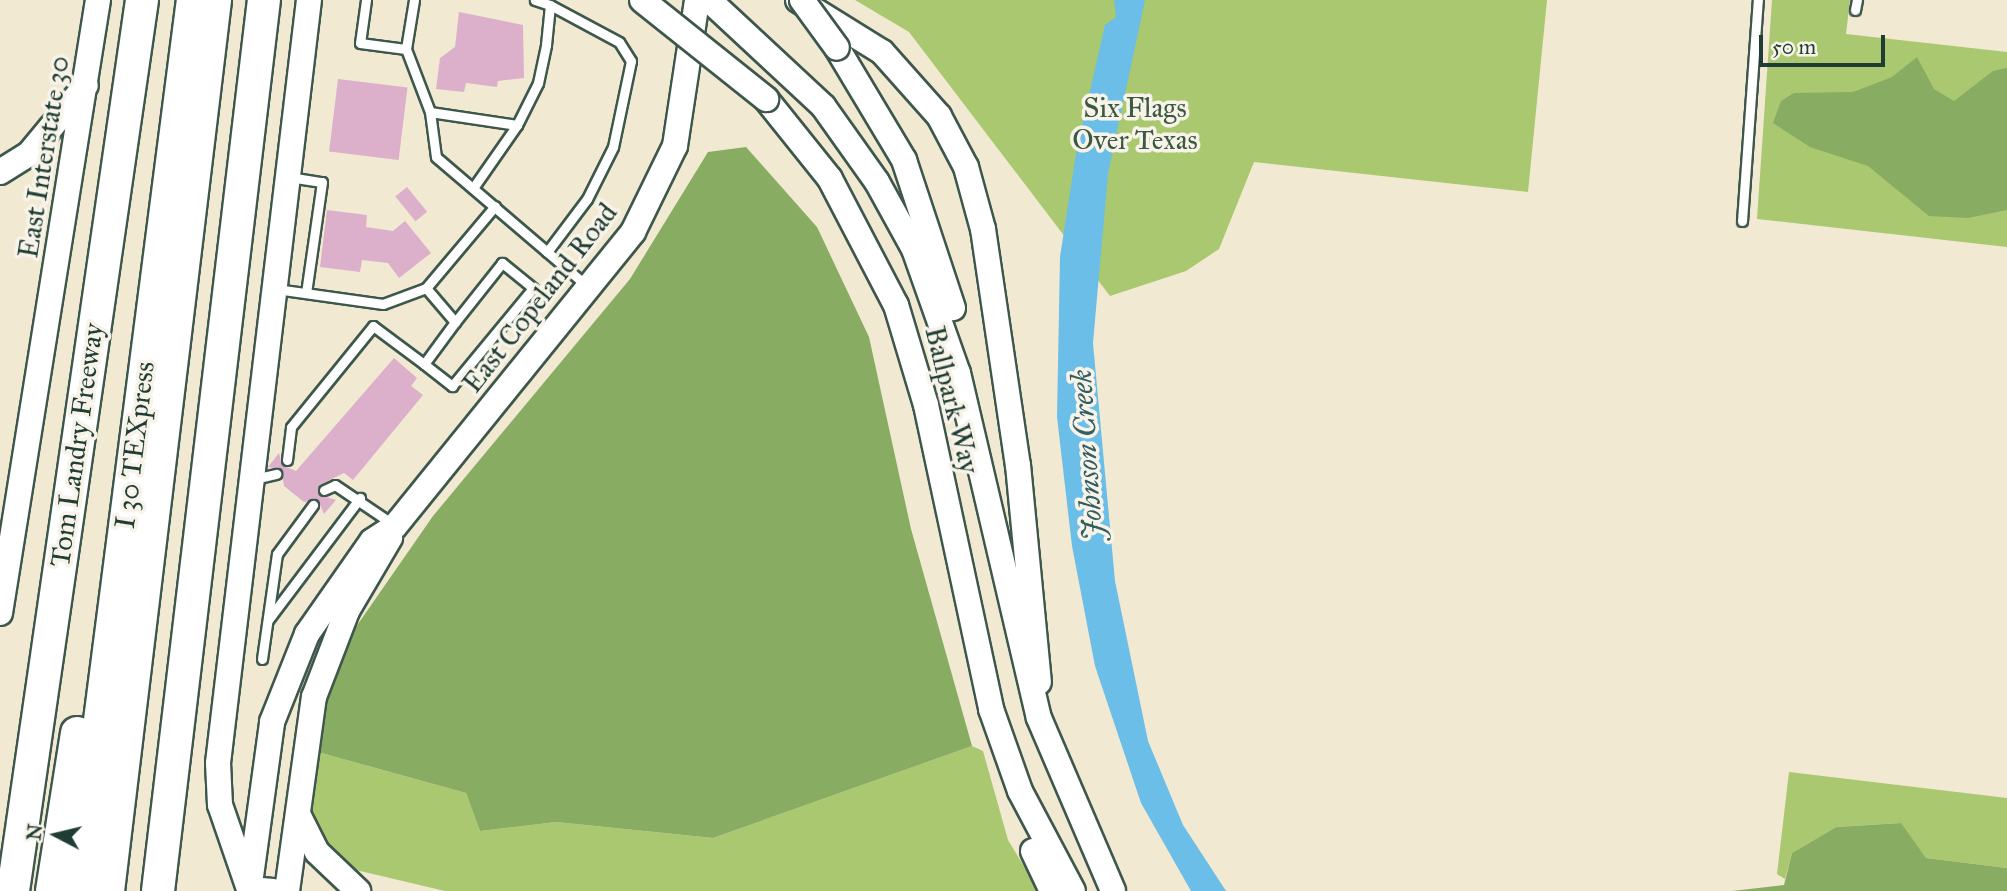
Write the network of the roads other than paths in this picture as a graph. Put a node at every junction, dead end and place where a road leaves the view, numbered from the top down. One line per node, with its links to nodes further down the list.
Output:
1 (97, 0): 18 (main road, East Interstate 30)
2 (142, 0): 49 (highway, Tom Landry Freeway)
3 (193, 0): 41 (highway, I 30 TEXpress)
4 (215, 0): 52 (highway, I 30 TEXpress)
5 (230, 0): 53 (highway)
6 (264, 0): 54 (highway)
7 (309, 0): 22 (main road)
8 (366, 0): 17 (lane)
9 (414, 0): 17 (lane)
10 (535, 0): 16 (lane)
11 (642, 0): 47 (main road, Ballpark Way, bridge)
12 (697, 0): 29 (main road, East Copeland Road)
13 (709, 0): 36 (main road, Ballpark Way)
14 (801, 0): 36 (main road, bridge); 45 (main road)
15 (1758, 0): 25 (lane)
16 (550, 5): 20 (lane); 26 (lane)
17 (406, 49): 19 (lane)
18 (86, 85): 21 (main road); 42 (main road, East Interstate 30)
19 (430, 112): 20 (lane); 23 (lane)
20 (517, 125): 23 (lane)
21 (0, 172)
22 (286, 177): 27 (main road); 30 (lane)
23 (473, 188): 24 (lane)
24 (495, 206): 26 (lane); 28 (lane)
25 (1742, 221)
26 (547, 252): 29 (lane)
27 (273, 288): 30 (lane); 35 (main road)
28 (426, 288): 30 (lane); 31 (lane)
29 (590, 288): 40 (main road, East Copeland Road)
30 (306, 293)
31 (455, 322): 32 (lane); 32 (lane)
32 (425, 364): 33 (lane)
33 (287, 460)
34 (276, 474): 35 (lane)
35 (249, 481): 48 (main road)
36 (986, 488): 45 (main road, Ballpark Way)
37 (324, 491): 38 (lane)
38 (360, 498): 40 (lane); 43 (lane)
39 (313, 505): 43 (lane)
40 (395, 526): 46 (main road, East Copeland Road); 48 (main road, East Copeland Road)
41 (124, 534): 50 (highway); 51 (highway, I 30 TEXpress)
42 (0, 613)
43 (268, 620): 44 (lane)
44 (262, 659)
45 (1039, 718): 59 (main road, Ballpark Way)
46 (298, 814): 55 (main road, East Copeland Road); 56 (main road)
47 (1031, 814): 57 (main road); 58 (main road, Ballpark Way)
48 (257, 890)
49 (13, 891)
50 (52, 891)
51 (78, 891)
52 (107, 891)
53 (123, 891)
54 (158, 891)
55 (287, 891)
56 (358, 891)
57 (1052, 891)
58 (1073, 891)
59 (1113, 891)

